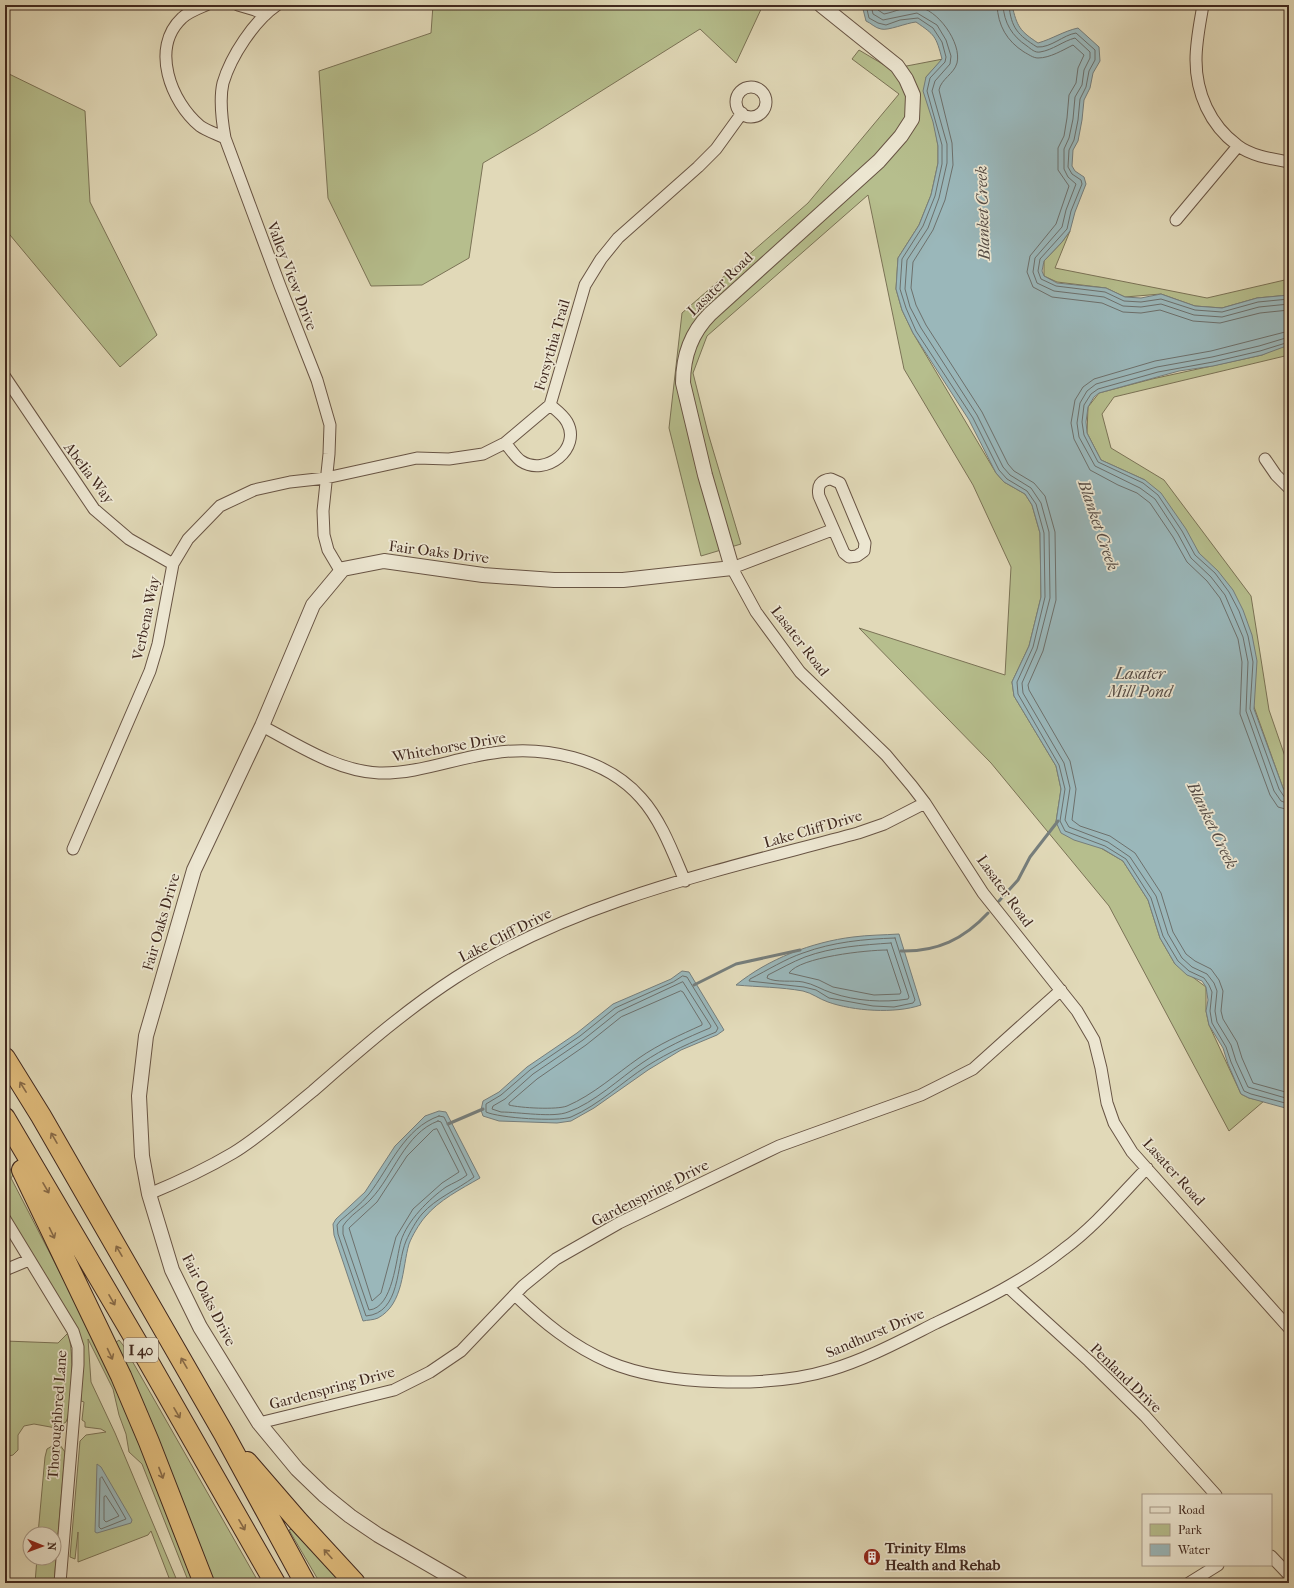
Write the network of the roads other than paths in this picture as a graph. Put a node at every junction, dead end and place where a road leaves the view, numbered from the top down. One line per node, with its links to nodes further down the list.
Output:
1 (206, 5): 8 (street)
2 (238, 5): 6 (street)
3 (277, 5): 6 (street, Valley View Drive)
4 (821, 5): 20 (street, Lasater Road)
5 (1203, 5): 9 (street)
6 (265, 15): 8 (street, Valley View Drive)
7 (742, 113): 13 (street, Forsythia Trail)
8 (225, 138): 16 (street, Valley View Drive)
9 (1238, 146): 10 (street); 11 (street)
10 (1289, 162)
11 (1176, 220)
12 (6, 380): 19 (street, Abelia Way)
13 (550, 405): 14 (street, Forsythia Trail); 14 (street)
14 (506, 442): 16 (street, Forsythia Trail)
15 (1265, 460): 17 (street)
16 (326, 478): 19 (street, Verbena Way); 21 (street, Valley View Drive)
17 (1289, 488)
18 (832, 530): 18 (street); 20 (street)
19 (173, 564): 24 (street, Verbena Way)
20 (732, 568): 21 (street, Fair Oaks Drive); 23 (street, Lasater Road)
21 (340, 572): 22 (street, Fair Oaks Drive)
22 (262, 726): 25 (street, Whitehorse Drive); 31 (street, Fair Oaks Drive)
23 (925, 803): 25 (street, Lake Cliff Drive); 26 (street, Lasater Road)
24 (73, 849)
25 (685, 880): 31 (street, Lake Cliff Drive)
26 (1061, 990): 30 (street, Lasater Road); 36 (street, Gardenspring Drive)
27 (5, 1058): 39 (highway, I 40, one-way to 27)
28 (5, 1118): 46 (highway, I 40, one-way to 46)
29 (5, 1134): 45 (highway, one-way to 45)
30 (1147, 1168): 35 (street, Sandhurst Drive); 37 (street, Lasater Road)
31 (149, 1194): 38 (street, Fair Oaks Drive)
32 (5, 1220): 33 (street, Thoroughbred Lane)
33 (29, 1260): 34 (street); 44 (street, Thoroughbred Lane)
34 (5, 1270)
35 (1009, 1288): 36 (street, Sandhurst Drive); 40 (street, Penland Drive)
36 (515, 1295): 38 (street, Gardenspring Drive)
37 (1289, 1328)
38 (259, 1423): 49 (street, Fair Oaks Drive)
39 (224, 1434): 47 (highway, I 40); 48 (highway, one-way to 39)
40 (1215, 1494)
41 (1272, 1557): 43 (street)
42 (1216, 1566): 50 (street)
43 (1289, 1575)
44 (60, 1583)
45 (204, 1583)
46 (275, 1583)
47 (305, 1583)
48 (355, 1583)
49 (461, 1583)
50 (1189, 1583)

